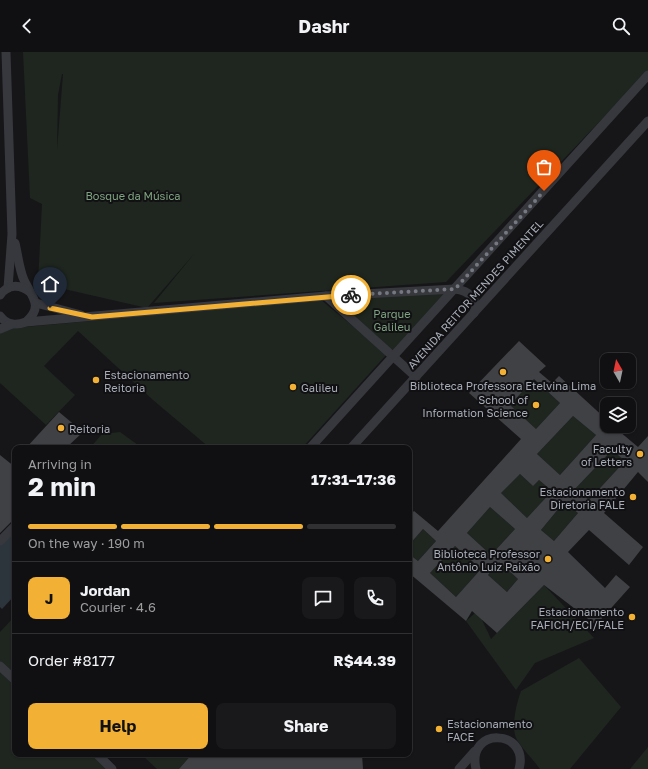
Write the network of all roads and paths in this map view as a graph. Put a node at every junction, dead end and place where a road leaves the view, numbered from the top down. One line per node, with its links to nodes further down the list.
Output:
1 (6, 52): 4 (street)
2 (648, 75): 6 (street, AVENIDA REITOR MENDES PIMENTEL)
3 (648, 120): 10 (street, AVENIDA REITOR MENDES PIMENTEL)
4 (12, 234): 5 (street); 9 (street)
5 (8, 288): 7 (street); 9 (street)
6 (455, 289): 8 (street); 10 (street); 16 (street, AVENIDA REITOR MENDES PIMENTEL)
7 (0, 295)
8 (326, 296): 12 (street); 16 (street)
9 (35, 300): 12 (street); 13 (street)
10 (474, 313): 17 (street, AVENIDA REITOR MENDES PIMENTEL)
11 (0, 316): 14 (street)
12 (92, 317): 13 (street)
13 (26, 322): 14 (street)
14 (12, 324): 15 (street)
15 (0, 329)
16 (393, 357): 17 (street); 18 (street, AVENIDA REITOR MENDES PIMENTEL)
17 (416, 377): 19 (street, AVENIDA REITOR MENDES PIMENTEL)
18 (313, 445)
19 (354, 445)
20 (12, 529): 21 (street)
21 (0, 541)
22 (0, 666): 23 (street)
23 (12, 677)
24 (478, 748): 25 (street); 28 (street); 29 (street)
25 (520, 756): 30 (street); 31 (street)
26 (100, 757): 27 (street)
27 (112, 769)
28 (459, 769)
29 (476, 769)
30 (519, 769)
31 (527, 769)

